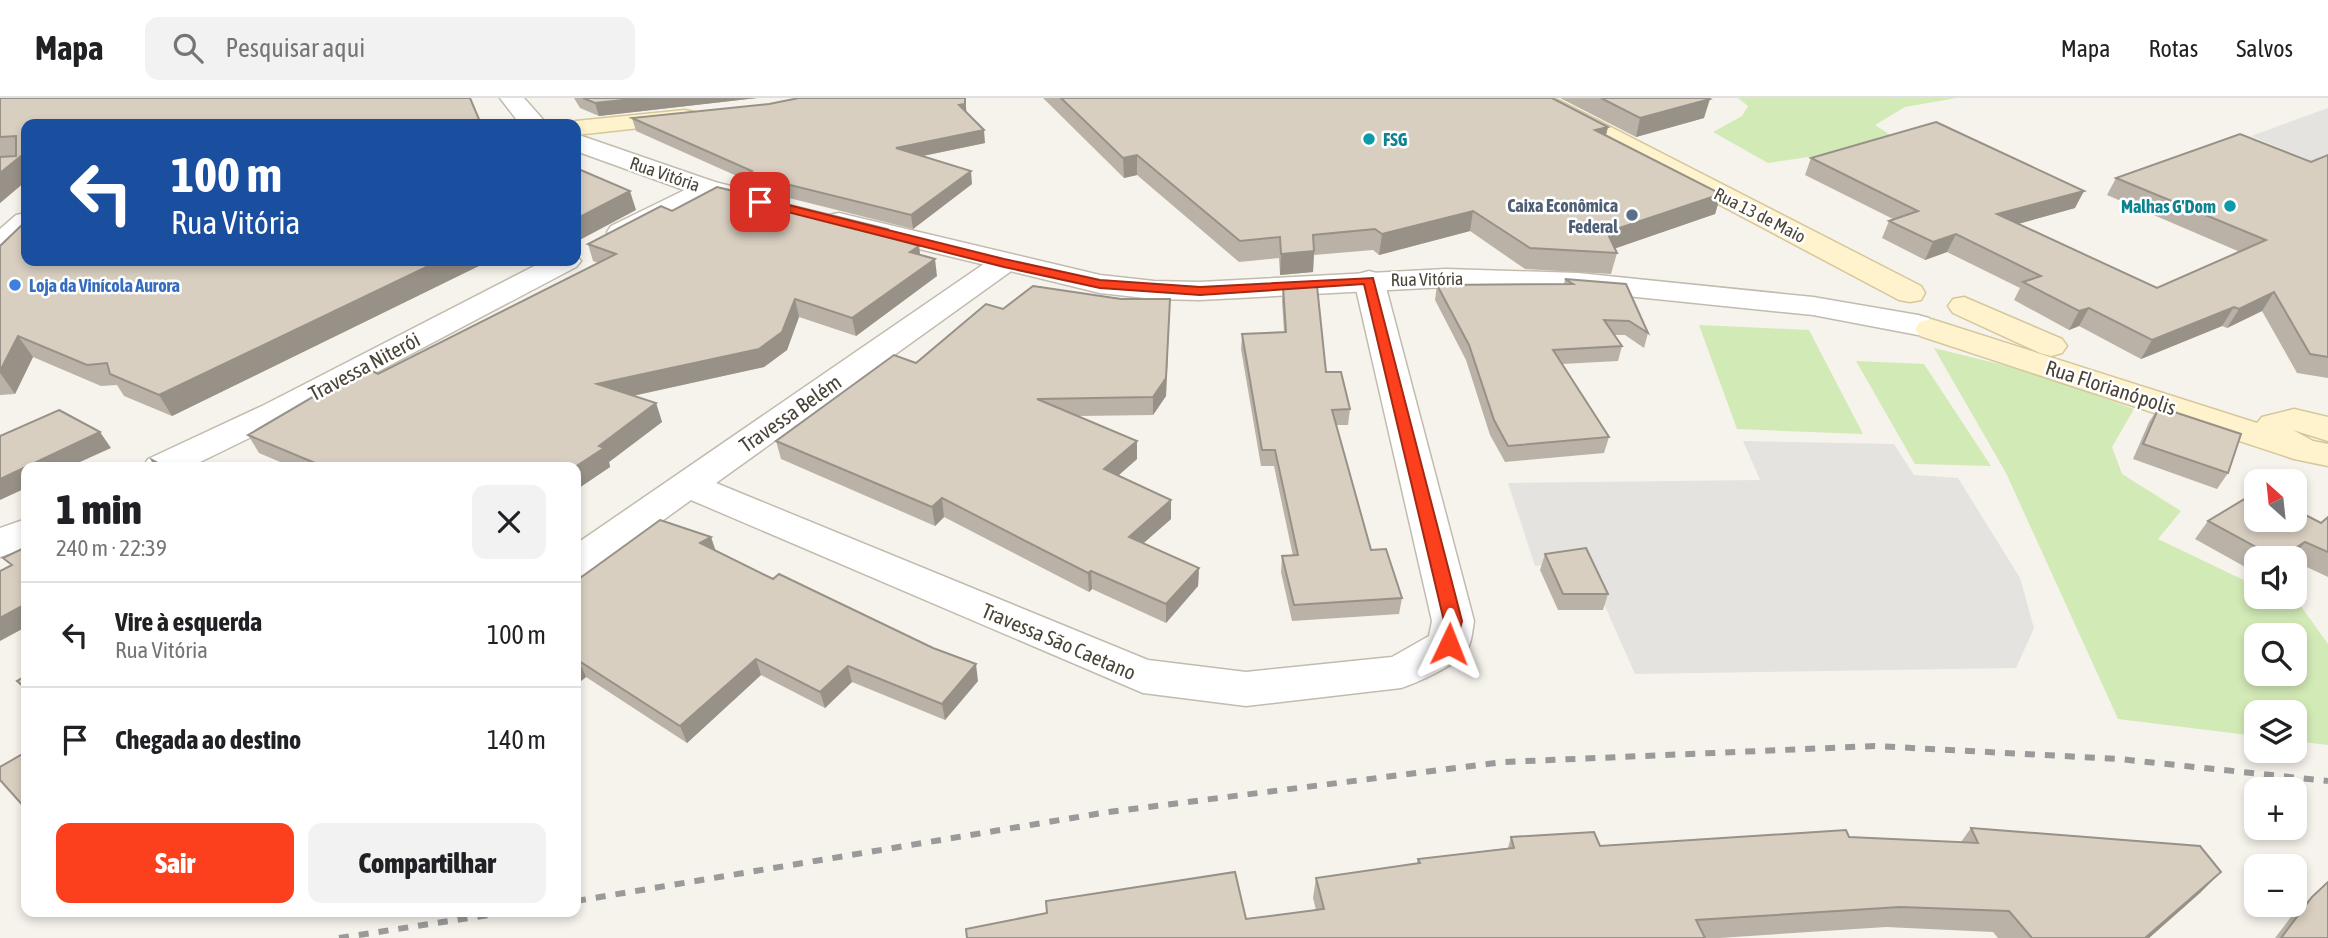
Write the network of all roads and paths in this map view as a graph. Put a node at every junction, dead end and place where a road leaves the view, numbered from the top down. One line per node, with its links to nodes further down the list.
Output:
1 (512, 98): 4 (street)
2 (1536, 98): 14 (main road, Rua 13 de Maio)
3 (704, 115): 5 (main road)
4 (529, 119)
5 (581, 127)
6 (581, 144): 7 (street, Rua Vitória)
7 (705, 188): 10 (street, Travessa Niterói); 11 (street, Rua Vitória)
8 (21, 225): 9 (street)
9 (0, 244)
10 (582, 252)
11 (1004, 263): 13 (street, Rua Vitória); 21 (street, Travessa Belém)
12 (555, 266): 20 (street, Travessa Niterói)
13 (1369, 280): 16 (street, Rua Vitória); 21 (street, Travessa São Caetano)
14 (1910, 293): 15 (main road, Rua Florianópolis); 16 (main road)
15 (1965, 306): 16 (main road); 18 (main road, Rua Florianópolis)
16 (1925, 327): 18 (main road, Rua Florianópolis)
17 (2328, 430): 18 (main road)
18 (2288, 432): 19 (main road)
19 (2328, 455)
20 (171, 462)
21 (688, 485): 24 (street, Travessa Belém)
22 (21, 534): 23 (street)
23 (0, 544)
24 (581, 560)

